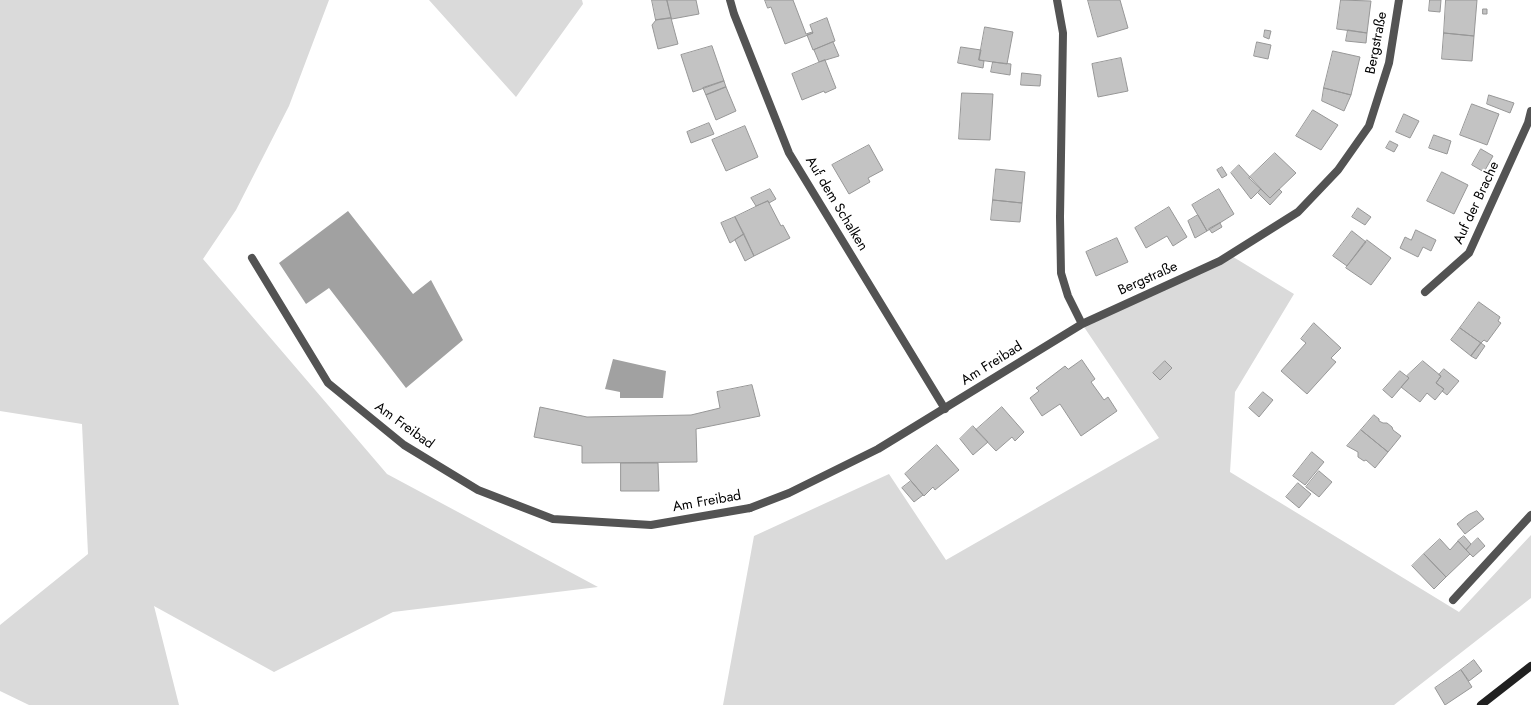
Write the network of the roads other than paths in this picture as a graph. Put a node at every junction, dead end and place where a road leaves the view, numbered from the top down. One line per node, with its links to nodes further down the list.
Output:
1 (730, 0): 8 (street, Auf dem Schalken)
2 (1058, 0): 7 (street)
3 (1398, 0): 7 (street, Bergstraße)
4 (1531, 111): 6 (street, Auf der Brache)
5 (252, 258): 8 (street, Am Freibad)
6 (1425, 292)
7 (1082, 324): 8 (street, Am Freibad)
8 (945, 409)
9 (1531, 515): 10 (street)
10 (1453, 600)
11 (1531, 666): 12 (main road)
12 (1481, 705)

